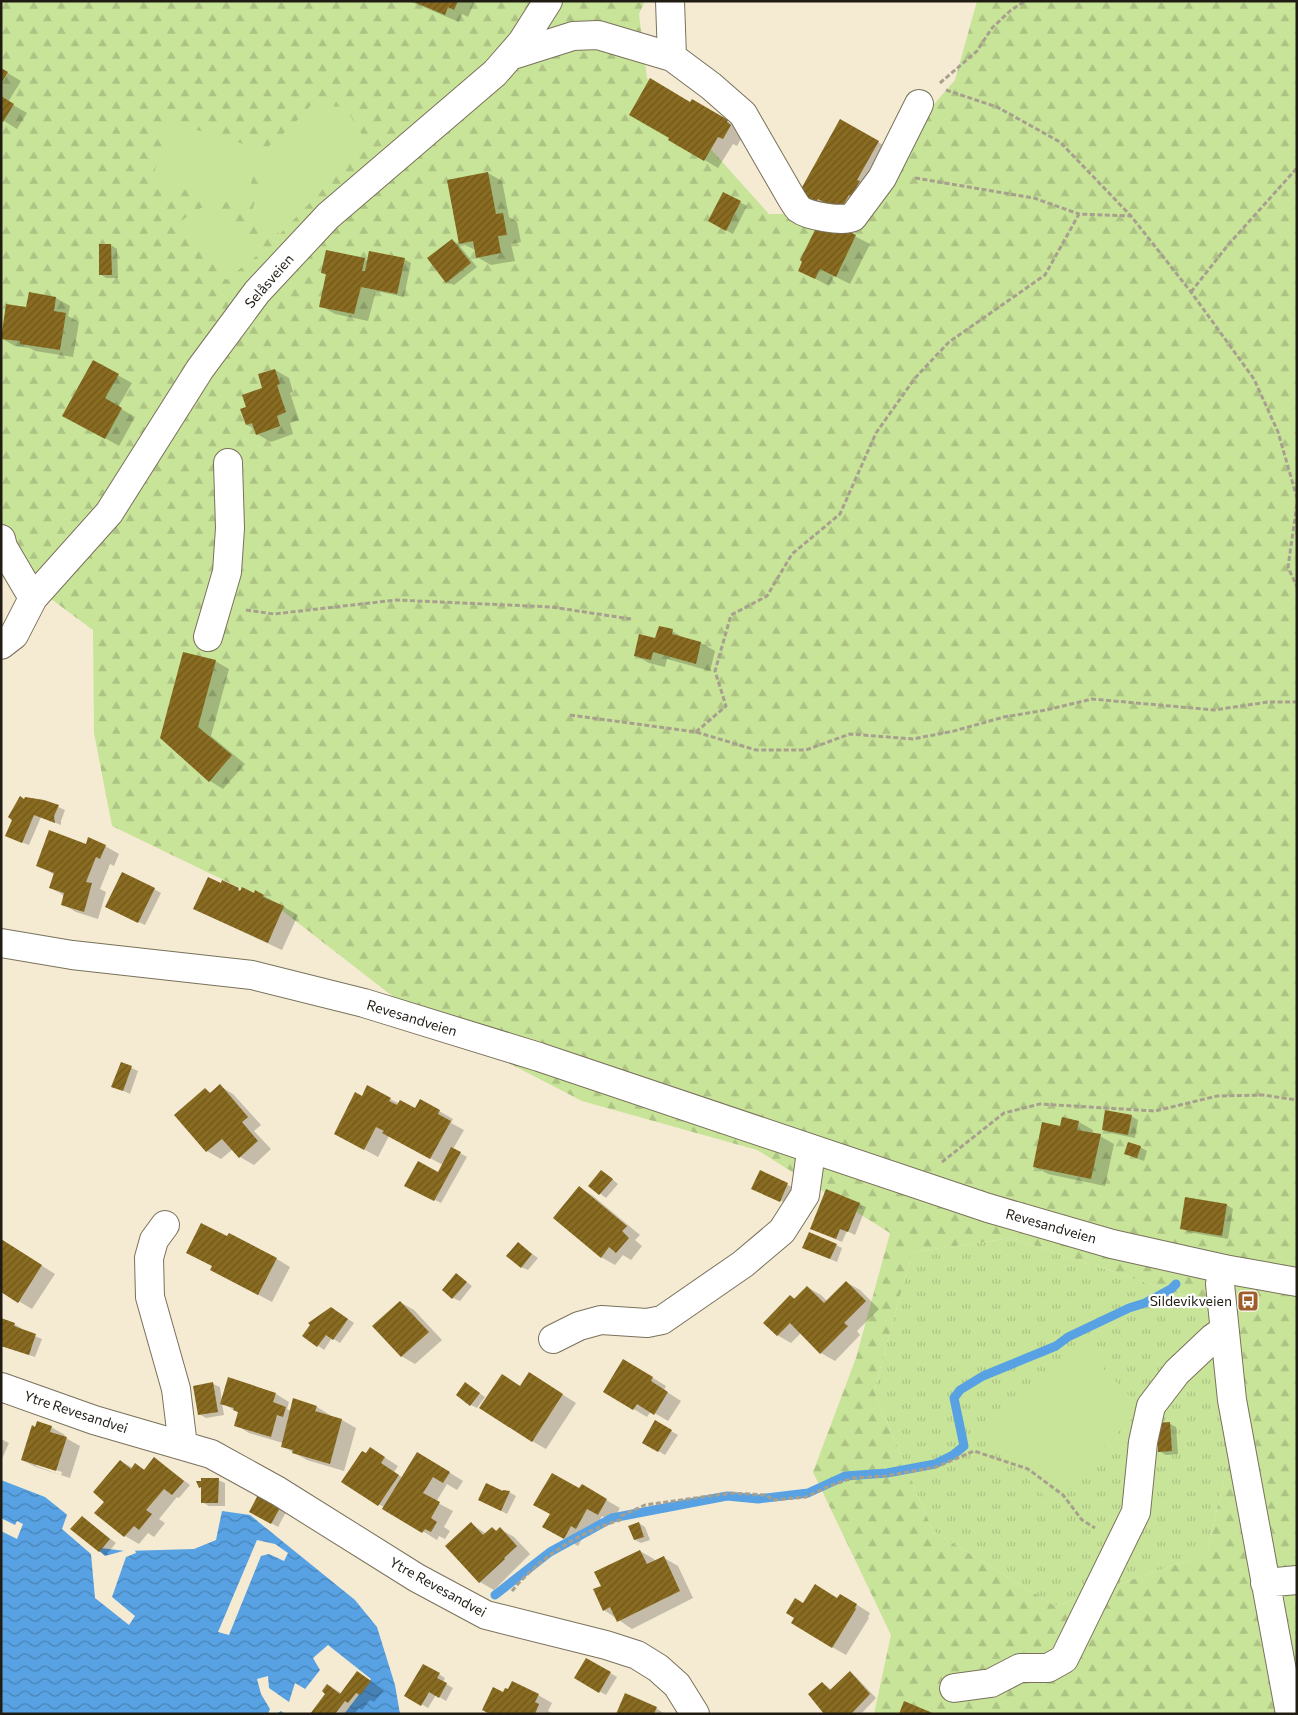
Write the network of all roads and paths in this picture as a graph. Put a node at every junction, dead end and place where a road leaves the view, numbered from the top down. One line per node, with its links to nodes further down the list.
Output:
1 (548, 1): 4 (street, Selåsveien)
2 (670, 1): 5 (street)
3 (1025, 1): 6 (path)
4 (510, 56): 5 (street); 17 (street, Selåsveien)
5 (672, 57): 8 (street)
6 (927, 95): 8 (street); 10 (path)
7 (1297, 168): 11 (path)
8 (882, 178): 9 (path)
9 (1079, 214): 10 (path); 24 (path)
10 (1131, 216): 11 (path)
11 (1191, 292): 13 (path)
12 (228, 463): 20 (street)
13 (1297, 498)
14 (1297, 504): 16 (path)
15 (1, 539): 17 (street)
16 (1297, 587)
17 (33, 598): 21 (street, Selåsveien)
18 (274, 614): 19 (path)
19 (631, 619)
20 (208, 637)
21 (1, 645)
22 (1297, 702): 24 (path)
23 (570, 715): 24 (path)
24 (696, 732)
25 (1, 943): 27 (street, Revesandveien)
26 (1297, 1100): 28 (path)
27 (810, 1149): 28 (street, Revesandveien); 33 (street)
28 (918, 1185): 30 (street, Revesandveien)
29 (165, 1225): 35 (street)
30 (1224, 1269): 31 (street, Revesandveien); 32 (street)
31 (1297, 1282)
32 (1224, 1330): 36 (street); 38 (street)
33 (553, 1339)
34 (1, 1387): 35 (street, Ytre Revesandvei)
35 (180, 1445): 39 (street, Ytre Revesandvei)
36 (1121, 1544): 39 (path); 40 (street)
37 (1297, 1580): 38 (street)
38 (1265, 1582): 42 (street)
39 (494, 1617): 41 (street, Ytre Revesandvei)
40 (954, 1688)
41 (695, 1714)
42 (1290, 1714)

